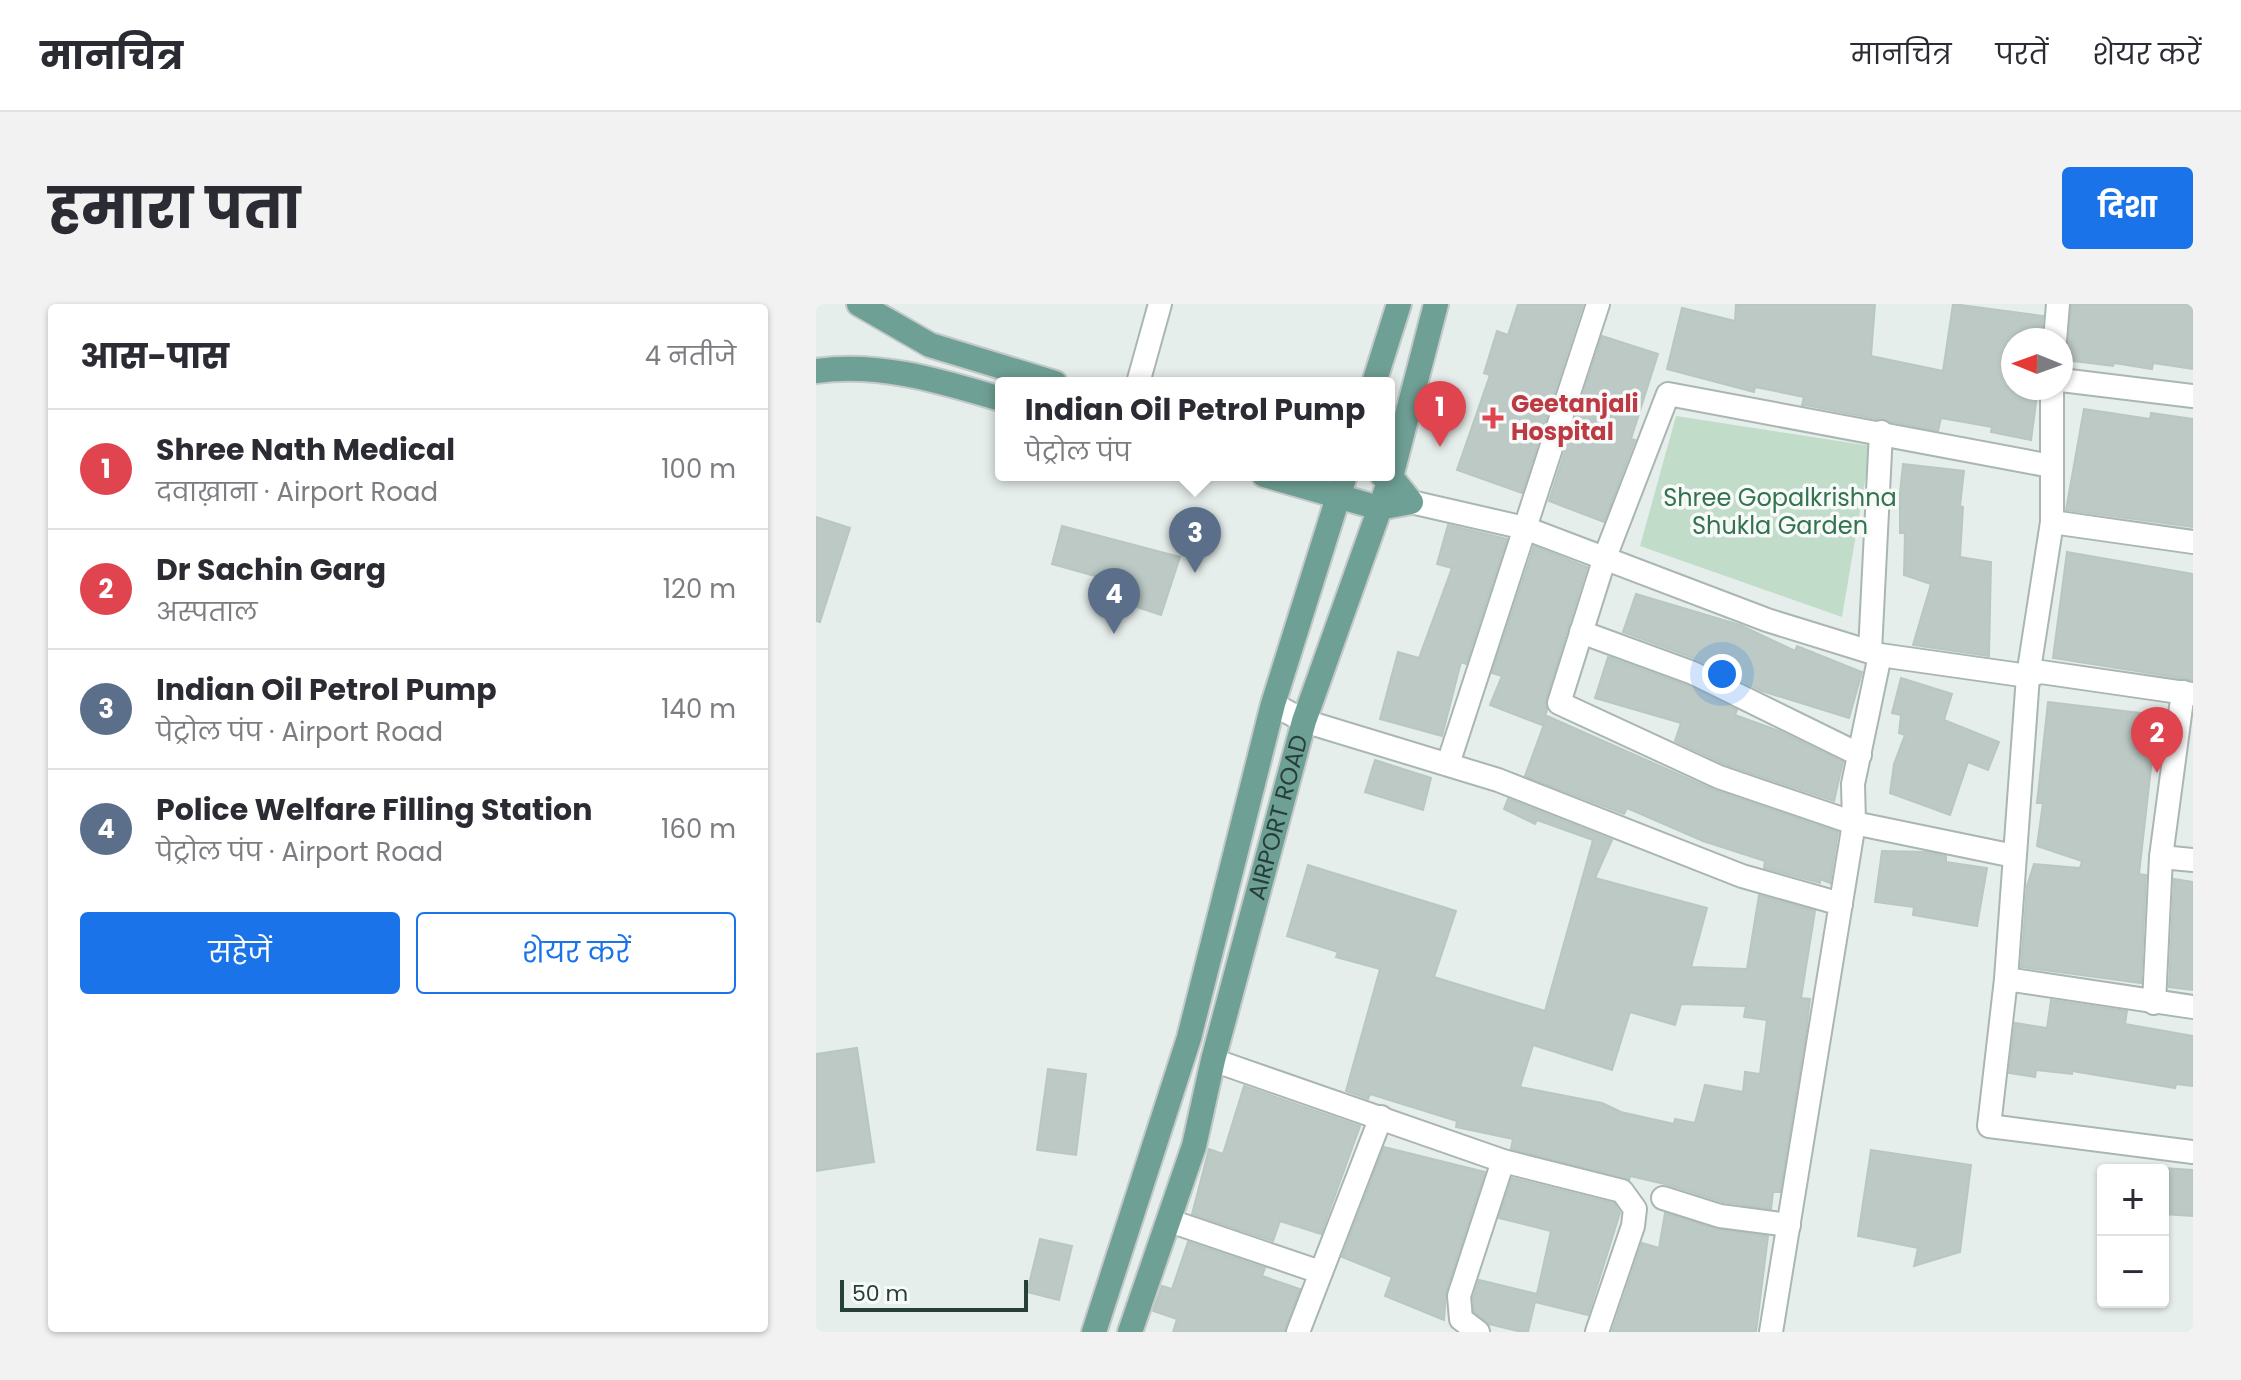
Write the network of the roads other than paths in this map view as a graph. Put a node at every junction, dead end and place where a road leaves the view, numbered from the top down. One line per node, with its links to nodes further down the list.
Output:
1 (859, 304): 9 (main road)
2 (1160, 304): 10 (street)
3 (1399, 304): 11 (main road)
4 (1436, 304): 17 (main road, AIRPORT ROAD)
5 (1598, 304): 26 (street)
6 (2058, 304): 7 (street)
7 (2056, 328)
8 (816, 371): 14 (main road)
9 (1035, 377)
10 (1140, 377)
11 (1376, 377)
12 (2073, 381): 13 (street)
13 (2193, 396)
14 (995, 397)
15 (2052, 400): 18 (street)
16 (1881, 432): 18 (street); 28 (street); 30 (street)
17 (1395, 445)
18 (2051, 466): 25 (street)
19 (1307, 481): 22 (main road)
20 (1385, 481): 24 (main road, AIRPORT ROAD)
21 (1391, 481): 23 (main road)
22 (1342, 486): 24 (main road); 33 (main road, AIRPORT ROAD)
23 (1411, 502): 24 (main road); 26 (street)
24 (1379, 508): 34 (main road, AIRPORT ROAD)
25 (2052, 522): 27 (street); 31 (street)
26 (1525, 528): 28 (street); 36 (street)
27 (2193, 542)
28 (1605, 557): 29 (street); 30 (street)
29 (1581, 632): 35 (street); 37 (street)
30 (1875, 653): 31 (street); 35 (street)
31 (2028, 676): 32 (street); 38 (street)
32 (2188, 693): 39 (street)
33 (1273, 704): 34 (street); 53 (main road, AIRPORT ROAD)
34 (1304, 721): 36 (street); 45 (main road, AIRPORT ROAD)
35 (1860, 755): 37 (street)
36 (1448, 764): 41 (street)
37 (1854, 823): 38 (street); 41 (street)
38 (2014, 856): 42 (street)
39 (2161, 857): 40 (street); 43 (street)
40 (2193, 860)
41 (1841, 904): 51 (street)
42 (2006, 979): 43 (street); 47 (street)
43 (2154, 1003): 44 (street)
44 (2193, 1007)
45 (1213, 1060): 46 (street); 50 (main road, AIRPORT ROAD)
46 (1381, 1117): 48 (street); 52 (street)
47 (2193, 1152)
48 (1503, 1161): 56 (street); 57 (street)
49 (1663, 1198): 51 (street)
50 (1170, 1221): 52 (street); 54 (main road, AIRPORT ROAD)
51 (1789, 1225): 58 (street)
52 (1320, 1272): 55 (street)
53 (1094, 1332)
54 (1130, 1332)
55 (1298, 1332)
56 (1478, 1332)
57 (1597, 1332)
58 (1771, 1332)

